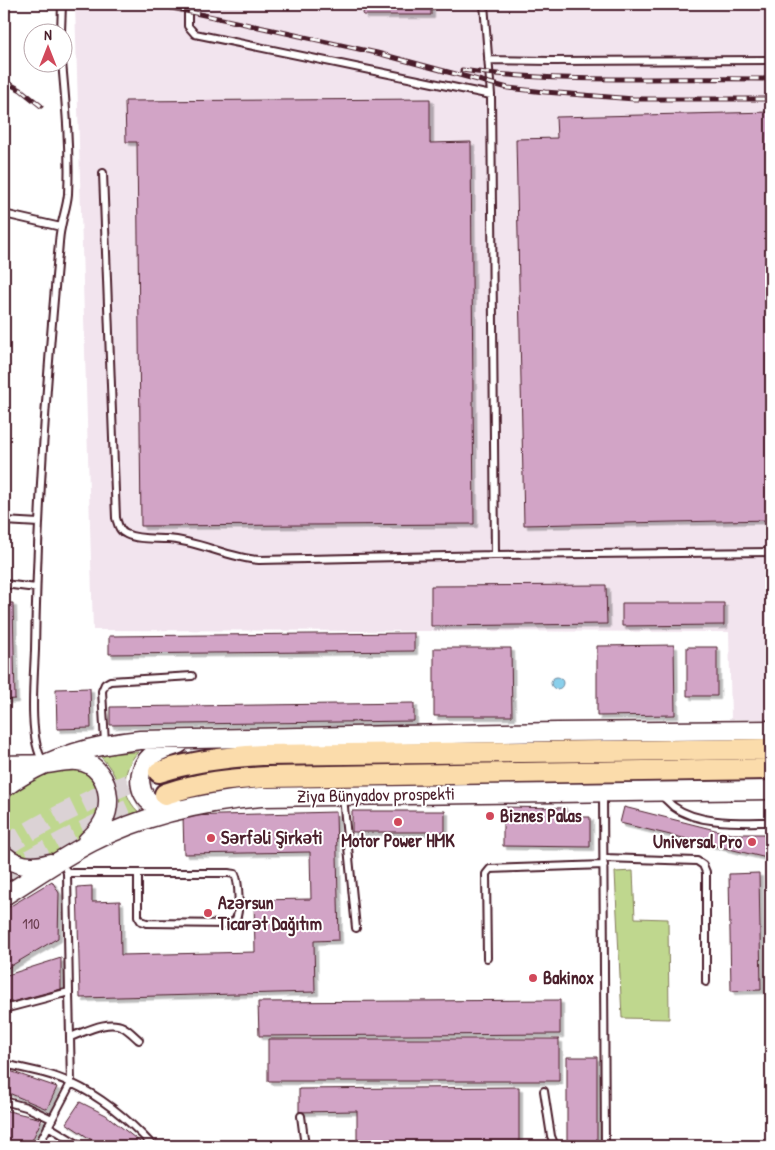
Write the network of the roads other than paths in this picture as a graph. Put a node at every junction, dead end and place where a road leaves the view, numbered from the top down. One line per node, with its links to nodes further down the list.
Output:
1 (62, 4): 4 (lane)
2 (188, 4): 8 (lane)
3 (484, 4): 5 (lane)
4 (61, 22)
5 (488, 60): 6 (lane); 8 (lane)
6 (771, 60)
7 (63, 72): 11 (lane)
8 (491, 95): 15 (lane)
9 (103, 173): 15 (lane)
10 (4, 214): 11 (lane)
11 (61, 227): 13 (lane)
12 (4, 521): 13 (lane)
13 (39, 523): 17 (lane)
14 (771, 552): 15 (lane)
15 (495, 555)
16 (4, 584): 17 (lane)
17 (36, 588): 24 (lane)
18 (192, 676): 21 (lane)
19 (771, 730): 20 (main road)
20 (201, 738): 21 (main road); 33 (main road)
21 (105, 744): 24 (main road)
22 (771, 749): 26 (main road)
23 (4, 764): 24 (main road)
24 (45, 764): 27 (main road); 37 (main road)
25 (771, 769): 31 (main road, Ziya Bünyadov prospekti)
26 (159, 772)
27 (4, 788)
28 (771, 790): 30 (main road, Ziya Bünyadov prospekti)
29 (603, 792): 30 (main road, Ziya Bünyadov prospekti); 32 (main road, Ziya Bünyadov prospekti); 36 (lane)
30 (658, 792): 34 (lane)
31 (166, 794)
32 (343, 796): 33 (main road, Ziya Bünyadov prospekti); 40 (lane)
33 (188, 807): 37 (main road, Ziya Bünyadov prospekti)
34 (771, 822)
35 (4, 855): 37 (main road)
36 (604, 861): 41 (lane); 42 (lane); 59 (lane)
37 (64, 866): 38 (lane); 39 (main road, Ziya Bünyadov prospekti); 43 (lane)
38 (138, 873): 38 (lane)
39 (4, 896)
40 (356, 928)
41 (487, 958)
42 (706, 982)
43 (69, 992): 44 (lane); 45 (lane)
44 (4, 1009)
45 (70, 1038): 46 (lane); 48 (lane)
46 (139, 1040)
47 (4, 1064): 48 (lane)
48 (71, 1083): 52 (lane); 56 (lane)
49 (544, 1091): 58 (lane)
50 (4, 1101): 52 (lane)
51 (301, 1116): 57 (lane)
52 (52, 1119): 53 (lane)
53 (48, 1126): 54 (lane); 55 (lane)
54 (38, 1146)
55 (81, 1146)
56 (153, 1146)
57 (305, 1146)
58 (555, 1146)
59 (605, 1146)

